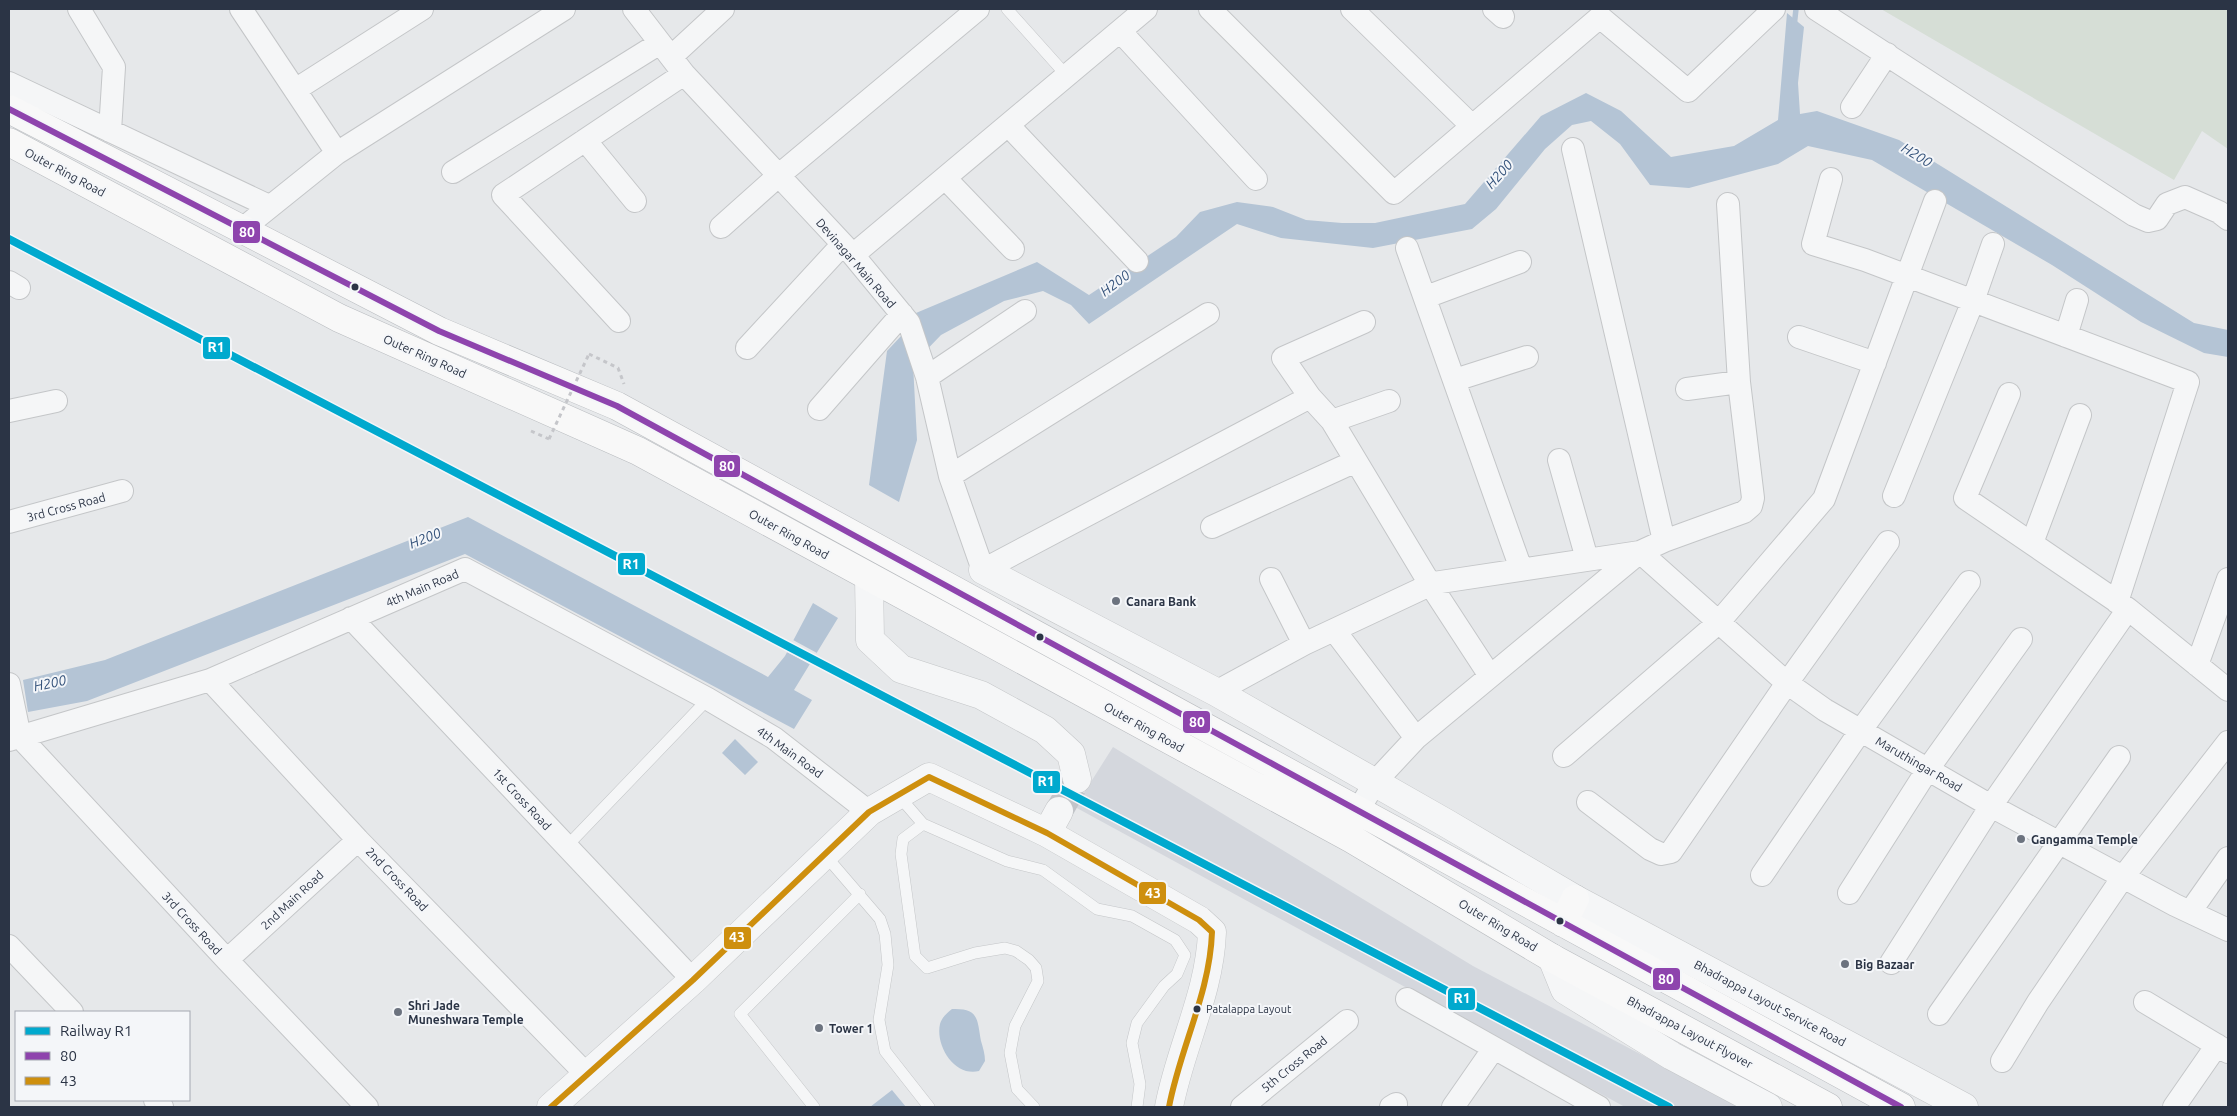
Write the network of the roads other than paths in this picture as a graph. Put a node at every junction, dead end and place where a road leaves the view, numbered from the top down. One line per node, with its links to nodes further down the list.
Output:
1 (78, 9): 24 (street)
2 (241, 9): 19 (street)
3 (422, 9): 19 (street)
4 (564, 9): 28 (street)
5 (634, 9): 16 (street, Devinagar Main Road)
6 (723, 9): 16 (street)
7 (978, 9): 30 (street)
8 (1007, 9): 17 (lane)
9 (1146, 9): 14 (street)
10 (1210, 9): 23 (street)
11 (1352, 9): 23 (street)
12 (1774, 9): 23 (street)
13 (1816, 9): 15 (street)
14 (1120, 31): 17 (street); 32 (street)
15 (1887, 54): 20 (street); 38 (street)
16 (672, 58): 25 (street); 29 (street); 30 (street, Devinagar Main Road)
17 (1067, 76): 22 (street)
18 (9, 83): 24 (street)
19 (295, 90): 28 (street)
20 (1852, 107)
21 (9, 109): 40 (highway)
22 (1008, 125): 31 (street); 45 (street)
23 (1471, 126)
24 (110, 131): 37 (street)
25 (585, 140): 34 (street); 54 (street)
26 (9, 142): 87 (highway, Outer Ring Road)
27 (1573, 149): 80 (street)
28 (337, 153): 37 (street)
29 (453, 172)
30 (778, 176): 39 (street); 44 (street, Devinagar Main Road)
31 (945, 178): 43 (street); 44 (street)
32 (1256, 179)
33 (1831, 179): 47 (street)
34 (635, 201)
35 (1935, 201): 47 (street)
36 (1728, 204): 63 (street)
37 (269, 206): 40 (street)
38 (2228, 219)
39 (721, 228)
40 (241, 230): 118 (highway)
41 (1993, 244): 50 (street)
42 (1407, 248): 48 (street)
43 (1013, 249)
44 (847, 250): 53 (street, Devinagar Main Road); 58 (street)
45 (1137, 261)
46 (1520, 262): 48 (street)
47 (1907, 276): 50 (street); 60 (street)
48 (1426, 297): 62 (street)
49 (2077, 300): 56 (street)
50 (1974, 301): 56 (street); 77 (street)
51 (1025, 311): 61 (street)
52 (1208, 314): 75 (street)
53 (905, 319): 61 (street, Devinagar Main Road); 69 (street)
54 (619, 321)
55 (1364, 322): 66 (street)
56 (2066, 336): 92 (street)
57 (1799, 338): 60 (street)
58 (747, 348)
59 (1527, 357): 62 (street)
60 (1875, 363): 94 (street)
61 (925, 370): 75 (street, Devinagar Main Road)
62 (1455, 380): 85 (street)
63 (1739, 382): 64 (street); 80 (street)
64 (1687, 390)
65 (2010, 394): 82 (street)
66 (1310, 397): 72 (street); 86 (street)
67 (56, 401): 70 (street)
68 (1389, 401): 72 (street)
69 (819, 409)
70 (9, 411)
71 (2080, 415): 82 (street)
72 (1332, 421): 74 (street)
73 (1559, 460): 84 (street)
74 (1356, 461): 79 (street); 91 (street)
75 (950, 476): 86 (street, Devinagar Main Road)
76 (122, 492): 78 (street, 3rd Cross Road)
77 (1894, 496)
78 (9, 522)
79 (1212, 527)
80 (1664, 541): 83 (street)
81 (1888, 542): 101 (street)
82 (2032, 543): 92 (street)
83 (1640, 552): 84 (street); 94 (street, Maruthingar Road); 99 (street)
84 (1587, 559): 85 (street)
85 (1521, 569): 91 (street)
86 (983, 570): 104 (street, Bhadrappa Layout Service Road)
87 (868, 577): 113 (street); 135 (highway, Outer Ring Road)
88 (1271, 579): 97 (street)
89 (2228, 579): 98 (street)
90 (1969, 582): 106 (street)
91 (1430, 584): 95 (street); 99 (street)
92 (2123, 606): 98 (street); 117 (street)
93 (352, 618): 100 (street, 4th Main Road); 105 (street, 4th Main Road); 123 (street, 1st Cross Road)
94 (1718, 623): 101 (street, Maruthingar Road); 110 (street)
95 (1334, 630): 97 (street); 108 (street)
96 (2021, 638): 112 (street)
97 (1304, 644): 104 (street)
98 (2197, 665): 103 (street)
99 (1490, 676): 108 (street)
100 (210, 680): 107 (street, 4th Main Road); 121 (street, 2nd Cross Road)
101 (1787, 683): 106 (street, Maruthingar Road); 116 (street)
102 (9, 684): 107 (street)
103 (2228, 690)
104 (1216, 692): 114 (street, Bhadrappa Layout Service Road)
105 (708, 699): 119 (street, 4th Main Road); 123 (lane)
106 (1861, 730): 112 (street, Maruthingar Road); 126 (street)
107 (15, 738): 136 (street, 3rd Cross Road)
108 (1416, 738): 114 (street)
109 (2228, 742): 127 (street)
110 (1564, 756)
111 (2119, 757): 122 (street)
112 (1928, 769): 117 (street, Maruthingar Road); 128 (street)
113 (1077, 780)
114 (1375, 782): 118 (street); 130 (street, Bhadrappa Layout Service Road)
115 (898, 795): 119 (street); 120 (lane); 154 (street)
116 (1588, 802)
117 (1991, 806): 122 (street, Maruthingar Road); 137 (street)
118 (1358, 811): 132 (highway)
119 (869, 812): 124 (street)
120 (923, 824): 152 (lane); 153 (lane)
121 (358, 840): 136 (street, 2nd Main Road); 147 (street, 2nd Cross Road)
122 (2059, 842): 127 (street, Maruthingar Road); 142 (street)
123 (567, 846): 138 (street, 1st Cross Road)
124 (825, 855): 129 (lane); 138 (street)
125 (2228, 858): 131 (street)
126 (1762, 876)
127 (2123, 877): 131 (street, Maruthingar Road); 146 (street)
128 (1849, 892)
129 (860, 894): 150 (lane); 151 (lane)
130 (1576, 899): 132 (highway); 161 (street, Bhadrappa Layout Service Road)
131 (2190, 912): 133 (street, Maruthingar Road)
132 (1562, 923): 160 (highway)
133 (2228, 930)
134 (9, 946): 141 (street)
135 (1552, 958): 158 (street); 159 (highway, Bhadrappa Layout Flyover)
136 (227, 960): 148 (street, 3rd Cross Road)
137 (1891, 963)
138 (693, 980): 147 (street)
139 (1407, 999): 144 (street)
140 (2145, 1002): 145 (street)
141 (71, 1011)
142 (1939, 1014)
143 (1347, 1021): 155 (street, 5th Cross Road)
144 (1494, 1048): 156 (street); 157 (street)
145 (2222, 1048): 162 (street)
146 (2002, 1061)
147 (587, 1075): 149 (street)
148 (367, 1107)
149 (551, 1107)
150 (814, 1107)
151 (929, 1107)
152 (1034, 1107)
153 (1137, 1107)
154 (1169, 1107)
155 (1242, 1107)
156 (1453, 1107)
157 (1599, 1107)
158 (1768, 1107)
159 (1828, 1107)
160 (1901, 1107)
161 (1964, 1107)
162 (2174, 1107)

